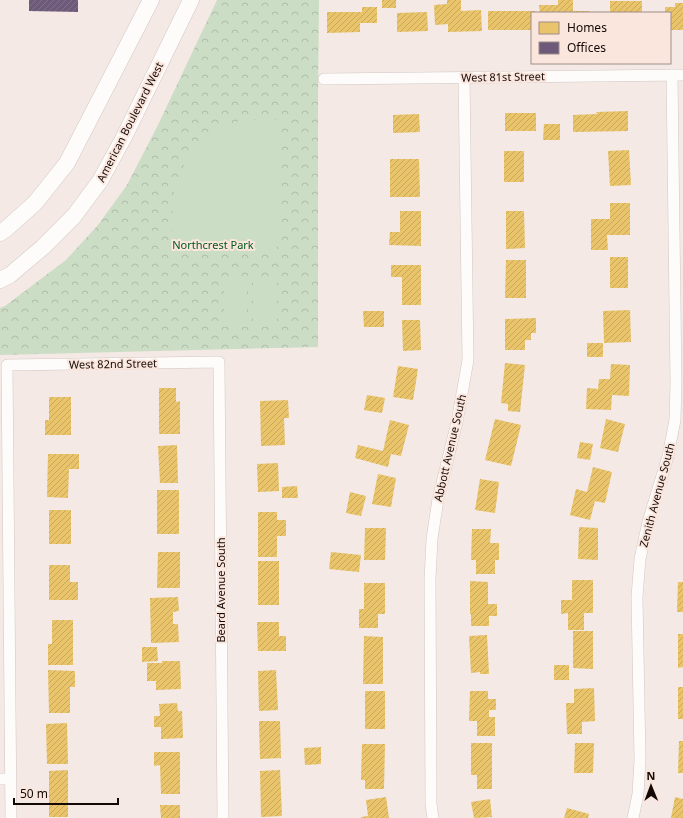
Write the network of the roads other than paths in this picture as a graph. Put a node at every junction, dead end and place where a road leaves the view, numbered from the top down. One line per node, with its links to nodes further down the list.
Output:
1 (151, 0): 6 (main road)
2 (192, 0): 7 (main road, American Boulevard West)
3 (677, 75): 4 (street, West 81st Street); 13 (street, Zenith Avenue South)
4 (464, 77): 5 (street, West 81st Street); 12 (street, Abbott Avenue South)
5 (324, 79)
6 (0, 233)
7 (0, 280)
8 (219, 362): 9 (street, West 82nd Street); 11 (street, Beard Avenue South)
9 (5, 779): 10 (street)
10 (11, 818)
11 (223, 818)
12 (433, 818)
13 (633, 818)

